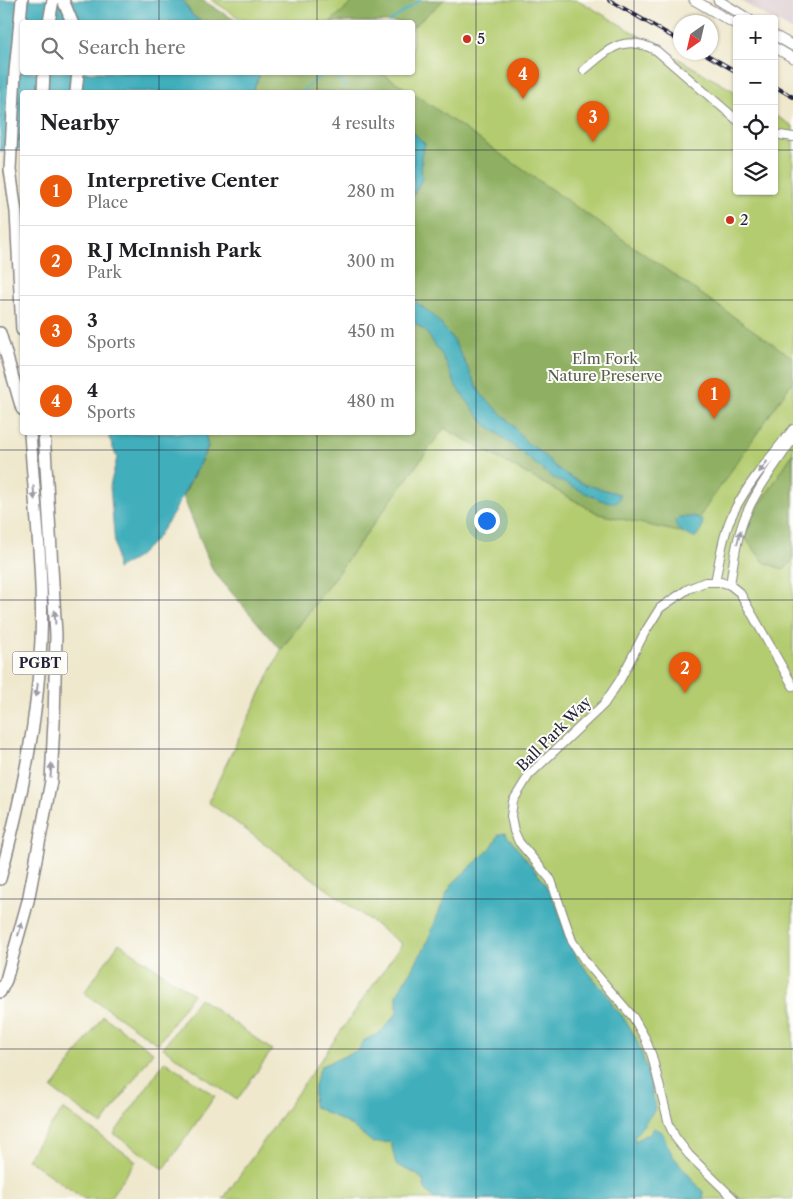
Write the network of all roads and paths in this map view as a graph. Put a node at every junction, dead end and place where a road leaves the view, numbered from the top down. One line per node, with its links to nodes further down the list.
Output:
1 (22, 0): 7 (highway)
2 (53, 0): 8 (highway)
3 (64, 0): 9 (highway)
4 (694, 0): 11 (main road)
5 (718, 0): 6 (main road)
6 (742, 15)
7 (20, 20)
8 (49, 20)
9 (71, 20)
10 (20, 21): 24 (highway)
11 (733, 23)
12 (778, 37): 13 (main road)
13 (793, 46)
14 (778, 49): 15 (main road)
15 (793, 58)
16 (584, 70): 21 (street)
17 (44, 75): 19 (highway)
18 (78, 75): 20 (highway)
19 (43, 90)
20 (76, 90)
21 (733, 117)
22 (778, 135): 23 (street)
23 (793, 137)
24 (20, 291)
25 (0, 333): 26 (highway)
26 (20, 402)
27 (793, 429): 31 (street, one-way to 31)
28 (45, 435): 35 (highway, PGBT, one-way to 28)
29 (29, 436): 34 (highway, PGBT, one-way to 34)
30 (793, 439): 32 (street, one-way to 30)
31 (714, 582): 32 (street, Ball Park Way); 38 (street, Ball Park Way)
32 (730, 585): 33 (street)
33 (793, 686)
34 (0, 879)
35 (6, 980): 36 (highway, PGBT); 37 (highway)
36 (0, 992)
37 (0, 1000)
38 (734, 1199)

